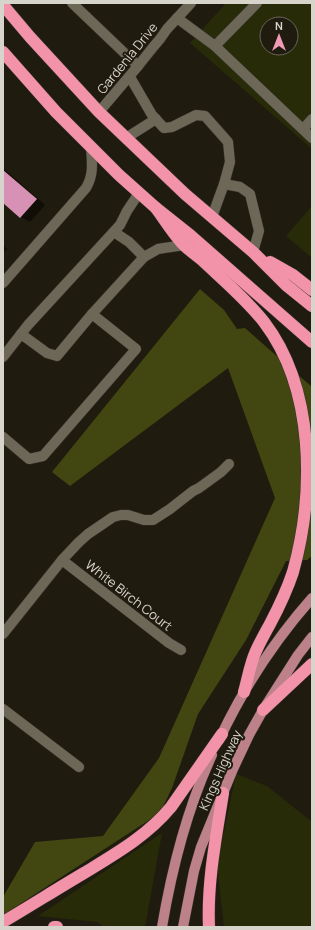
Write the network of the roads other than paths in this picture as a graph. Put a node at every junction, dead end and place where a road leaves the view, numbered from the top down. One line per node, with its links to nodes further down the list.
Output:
1 (72, 3): 8 (street)
2 (191, 3): 5 (street, Gardenia Drive)
3 (257, 3): 6 (street)
4 (3, 5): 10 (highway)
5 (178, 18): 6 (street); 8 (street, Gardenia Drive)
6 (215, 46): 13 (street)
7 (3, 52): 16 (highway)
8 (138, 66): 9 (street, Gardenia Drive)
9 (130, 77): 10 (street, Gardenia Drive); 11 (street)
10 (99, 112): 14 (highway)
11 (156, 119): 14 (street); 17 (street)
12 (312, 119): 13 (street)
13 (303, 129): 15 (street)
14 (126, 138): 20 (highway)
15 (312, 138)
16 (91, 147): 18 (highway); 25 (street)
17 (224, 184): 20 (street); 23 (street)
18 (139, 193): 19 (highway); 21 (street)
19 (156, 208): 22 (highway); 30 (highway)
20 (212, 217): 23 (highway)
21 (114, 232): 24 (street); 29 (street)
22 (185, 245): 24 (street); 40 (highway)
23 (253, 252): 26 (highway); 27 (highway)
24 (144, 257): 28 (street)
25 (3, 282)
26 (312, 290)
27 (312, 306)
28 (92, 314): 29 (street); 32 (street)
29 (22, 334): 31 (street)
30 (312, 342)
31 (3, 357)
32 (3, 437)
33 (229, 464): 34 (street)
34 (62, 560): 36 (street); 38 (street, White Birch Court)
35 (312, 598): 40 (main road)
36 (3, 634)
37 (312, 637): 42 (main road, Kings Highway)
38 (180, 650)
39 (312, 664): 42 (highway)
40 (244, 692): 43 (main road)
41 (3, 709): 44 (street)
42 (263, 710): 45 (main road, Kings Highway)
43 (222, 734): 46 (highway); 47 (main road)
44 (79, 767)
45 (223, 793): 48 (main road, Kings Highway); 49 (highway)
46 (3, 922)
47 (162, 927)
48 (183, 927)
49 (209, 927)

